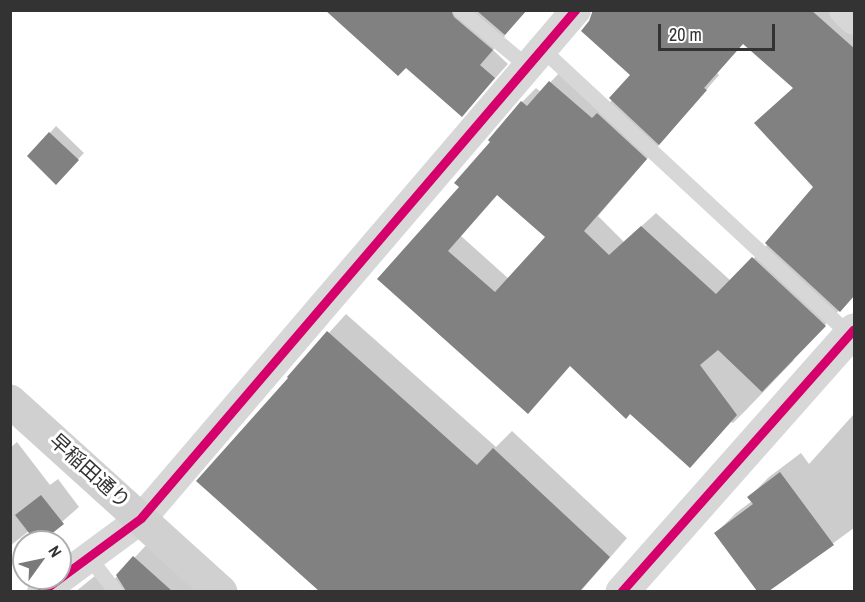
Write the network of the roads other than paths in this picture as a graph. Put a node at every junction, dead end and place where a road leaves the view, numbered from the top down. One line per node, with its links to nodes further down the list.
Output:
1 (460, 10): 5 (lane)
2 (576, 10): 5 (street)
3 (844, 10): 4 (street)
4 (855, 20)
5 (535, 58): 6 (lane); 8 (street)
6 (852, 333): 10 (street)
7 (10, 401): 8 (main road, 早稲田通り)
8 (141, 519): 9 (street); 13 (main road, 早稲田通り)
9 (89, 557): 11 (street); 12 (lane)
10 (632, 588)
11 (42, 591)
12 (116, 591)
13 (220, 591)

